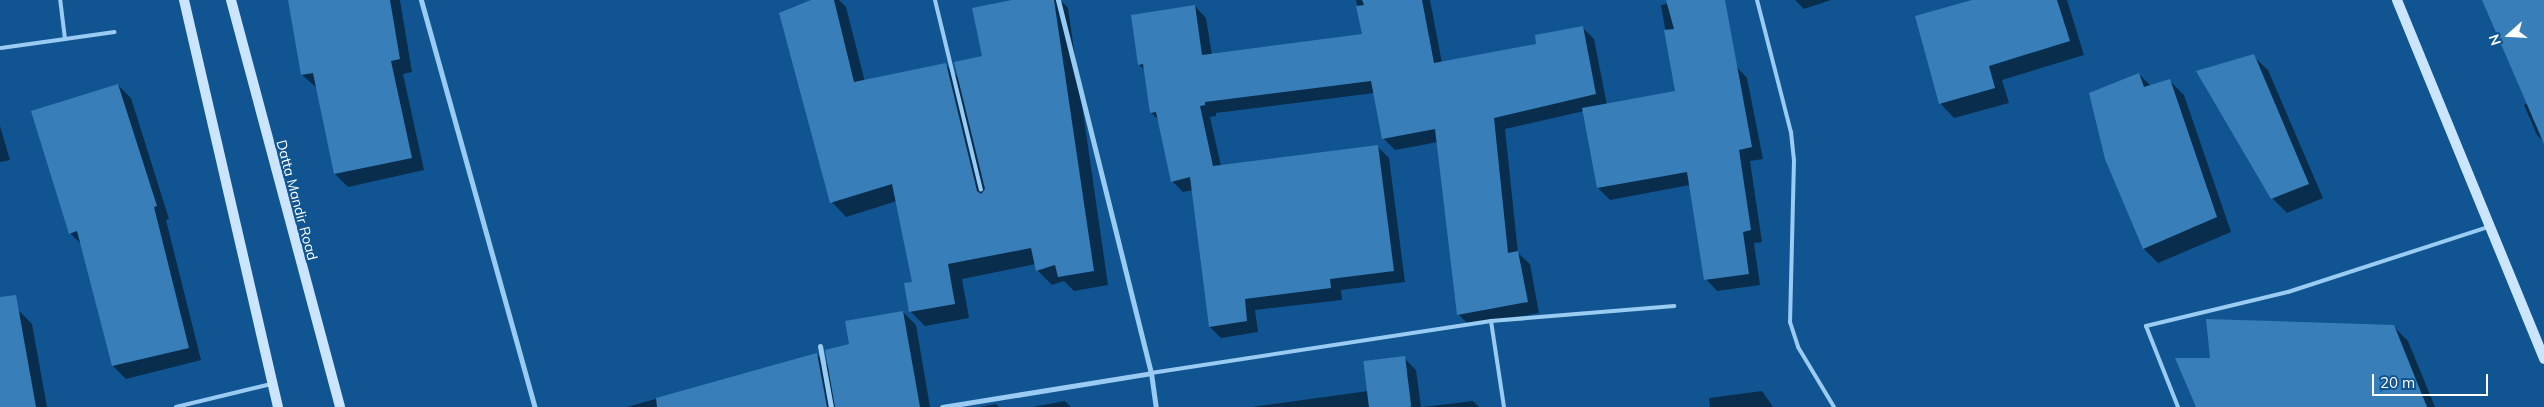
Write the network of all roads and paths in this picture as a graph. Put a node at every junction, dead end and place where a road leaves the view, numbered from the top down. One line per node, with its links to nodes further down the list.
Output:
1 (60, 0): 10 (lane)
2 (184, 0): 19 (street)
3 (231, 0): 22 (street, Datta Mandir Road)
4 (421, 0): 23 (street)
5 (935, 0): 12 (lane)
6 (1058, 0): 18 (street)
7 (1757, 0): 28 (lane)
8 (2397, 0): 13 (street)
9 (115, 32): 10 (lane)
10 (65, 39): 11 (lane)
11 (1, 48)
12 (981, 190)
13 (2490, 227): 17 (street); 29 (lane)
14 (1674, 306): 15 (lane)
15 (1491, 321): 18 (lane); 27 (lane)
16 (820, 346): 24 (street)
17 (2544, 359)
18 (1151, 373): 25 (street); 26 (street)
19 (271, 384): 20 (lane); 21 (street)
20 (176, 407)
21 (278, 407)
22 (340, 407)
23 (535, 407)
24 (831, 407)
25 (942, 407)
26 (1156, 407)
27 (1504, 407)
28 (1834, 407)
29 (2178, 407)

